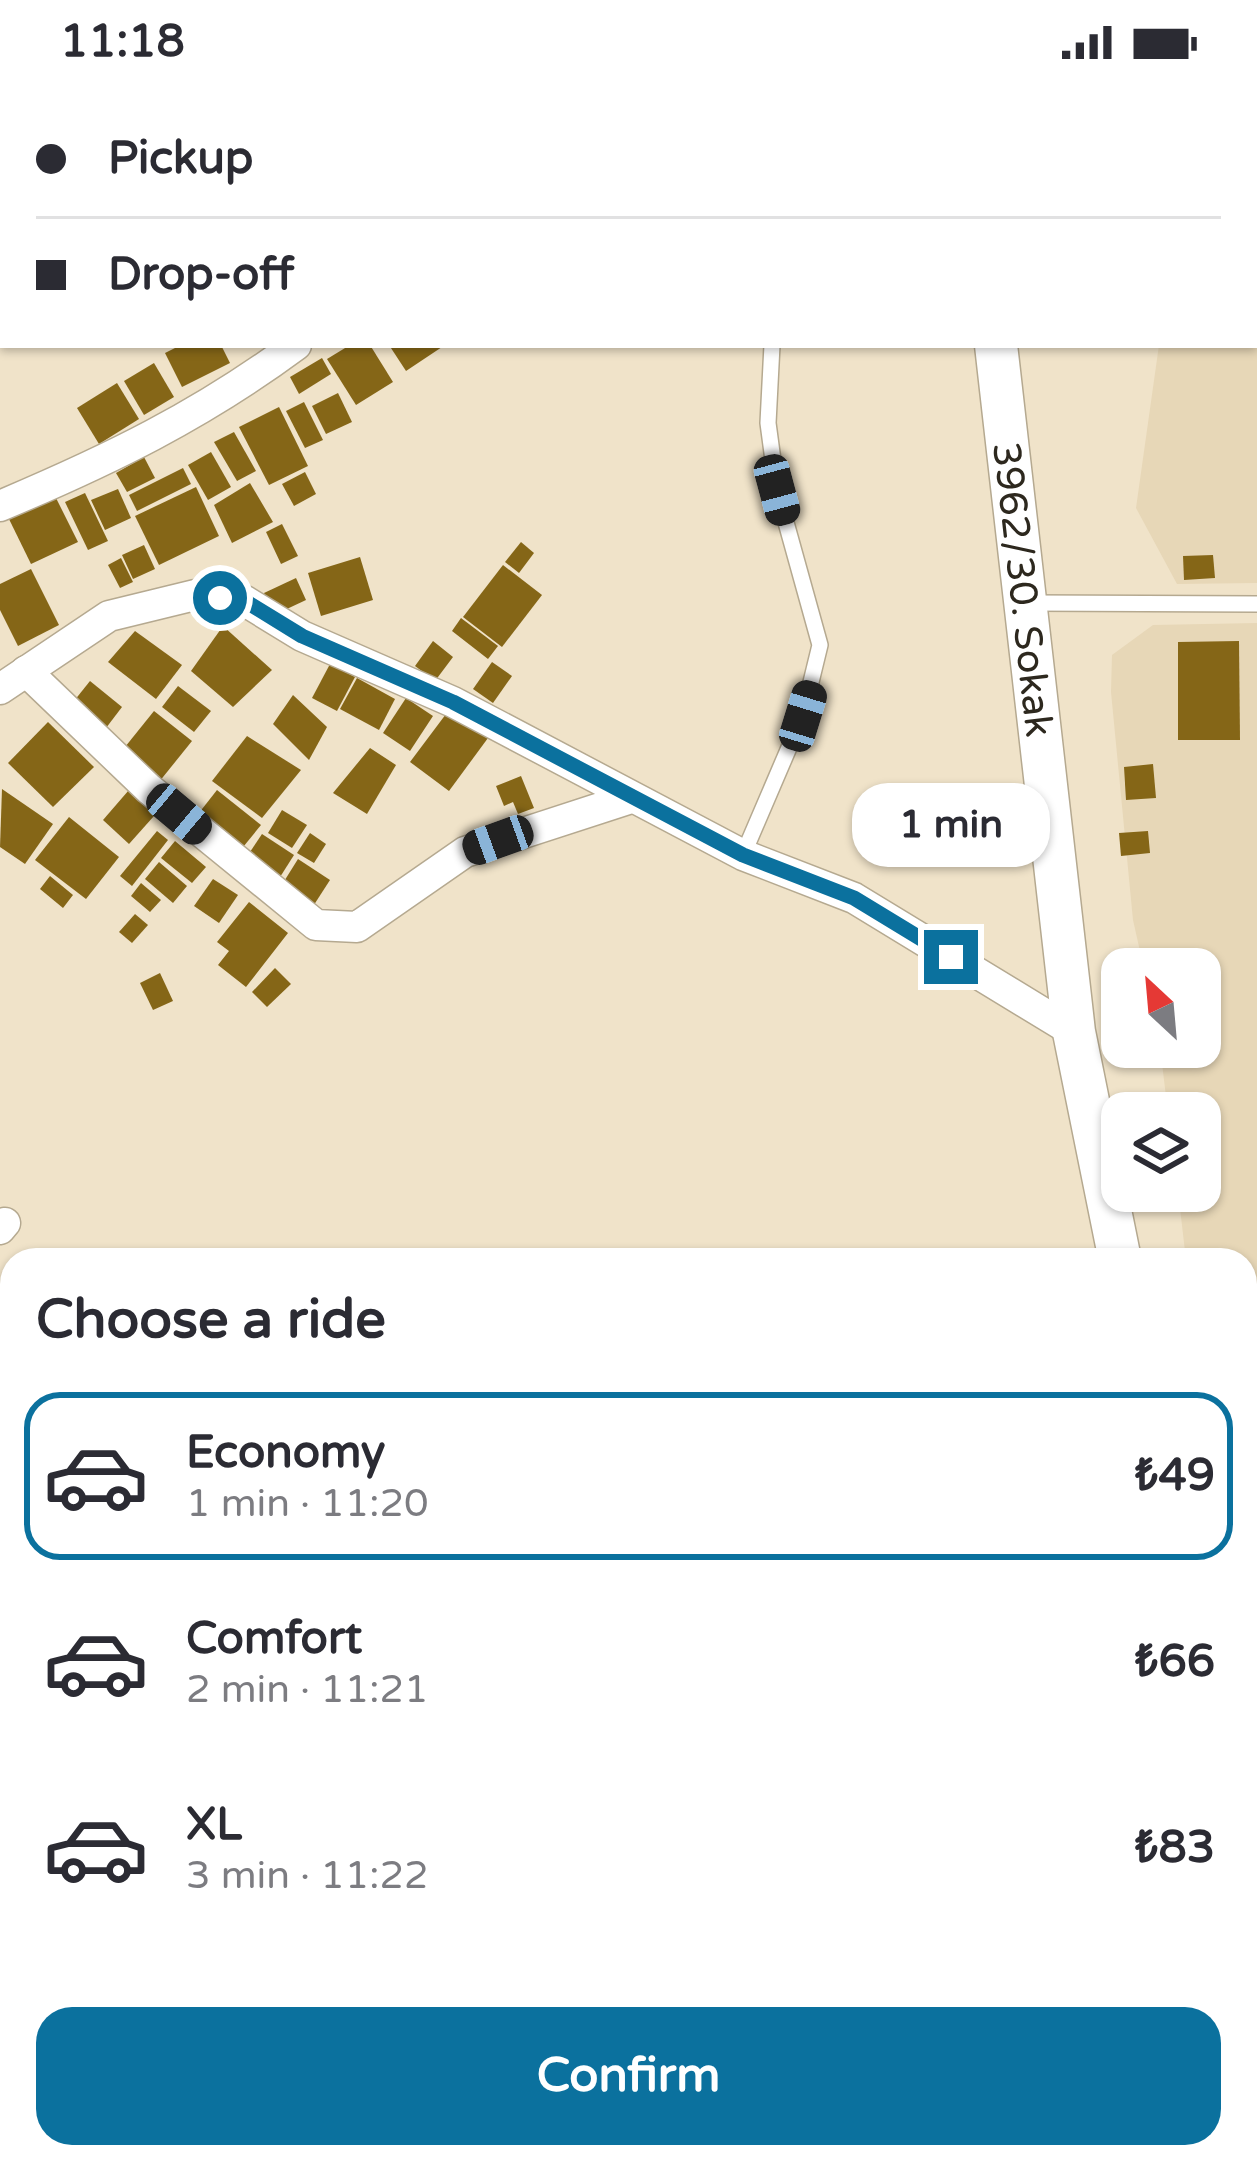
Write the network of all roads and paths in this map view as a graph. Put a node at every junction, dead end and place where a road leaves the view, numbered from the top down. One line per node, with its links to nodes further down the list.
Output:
1 (292, 348): 4 (street)
2 (772, 348): 10 (lane)
3 (996, 348): 5 (main road, 3962/30. Sokak)
4 (0, 506)
5 (1028, 603): 6 (lane); 11 (main road, 3962/30. Sokak)
6 (1257, 604)
7 (26, 671): 8 (street); 9 (street); 9 (street)
8 (0, 689)
9 (631, 798): 10 (street)
10 (743, 855): 11 (street)
11 (1075, 1032): 12 (main road, 3962/30. Sokak)
12 (1118, 1248)

